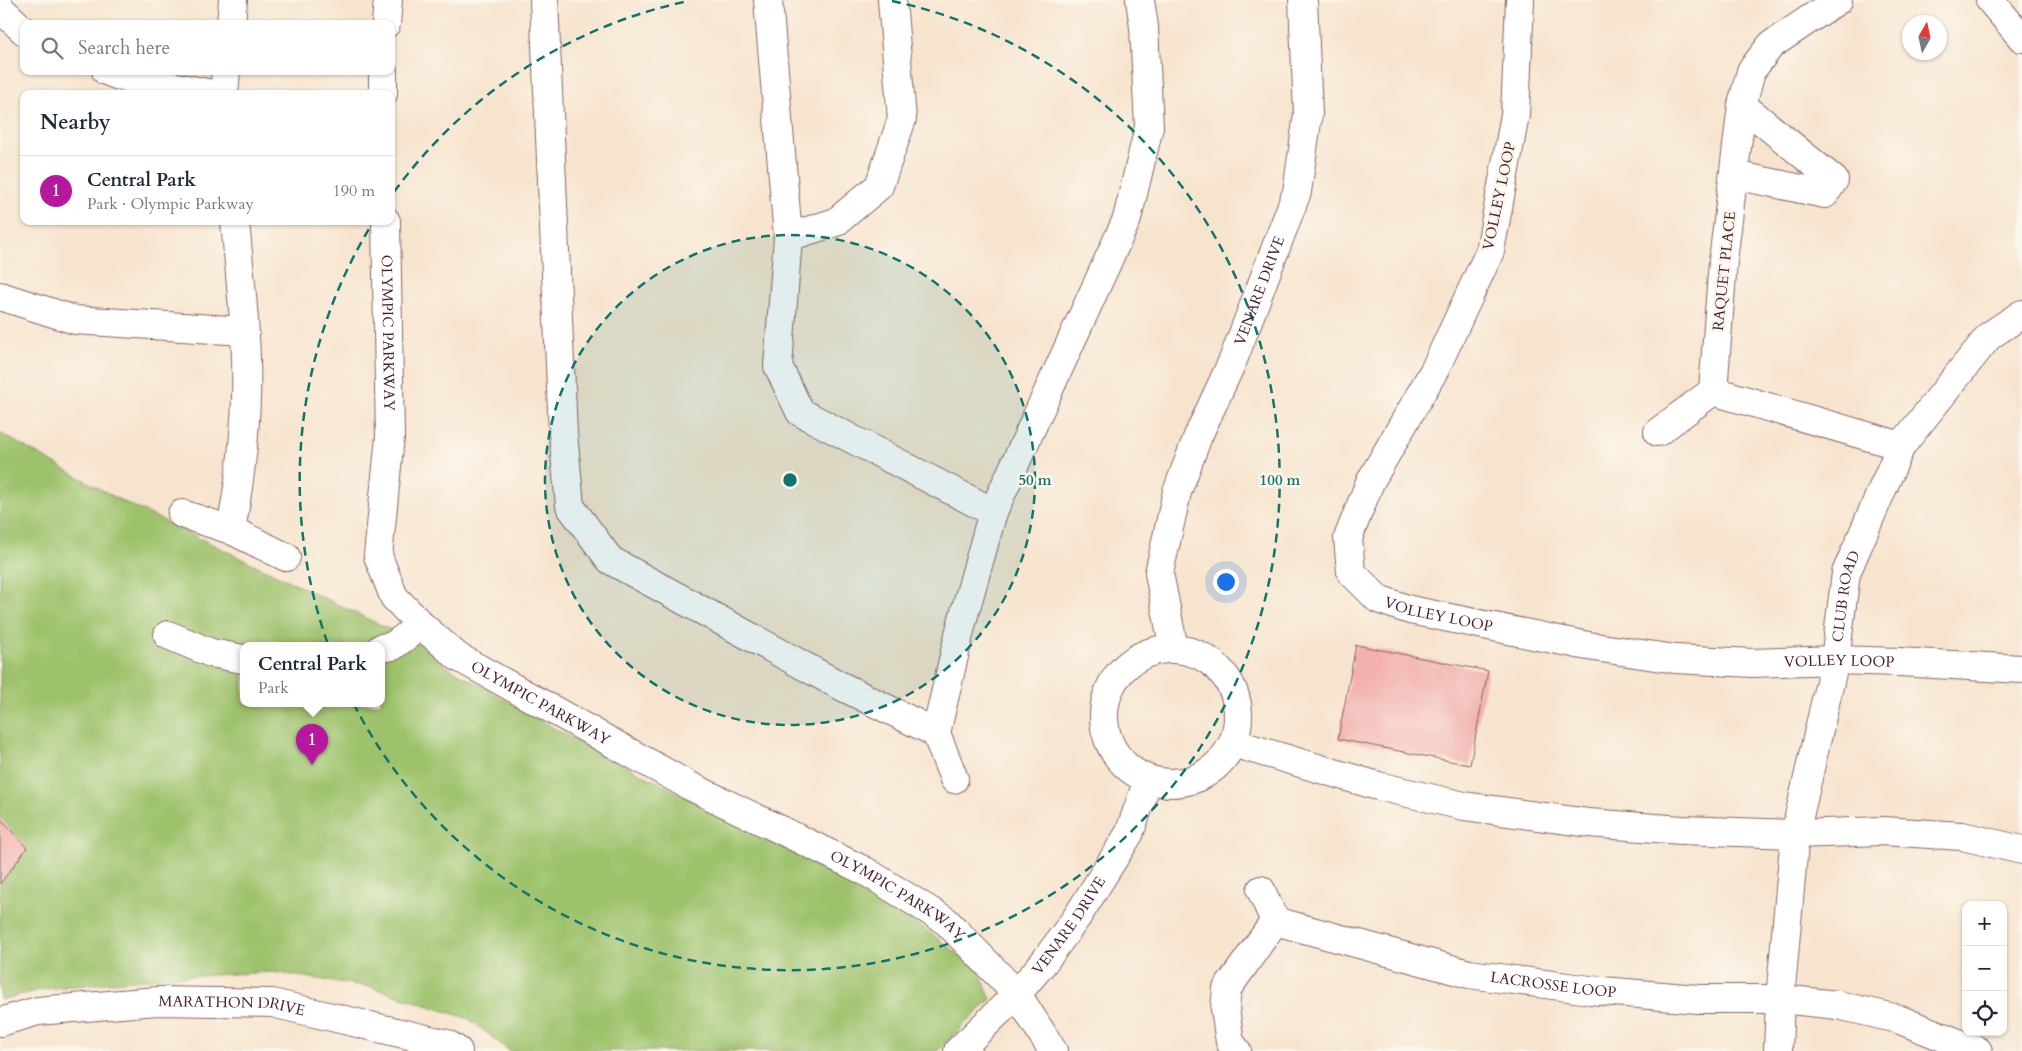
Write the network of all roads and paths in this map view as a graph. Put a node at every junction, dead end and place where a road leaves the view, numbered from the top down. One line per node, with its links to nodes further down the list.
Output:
1 (233, 0): 12 (street)
2 (388, 0): 13 (street)
3 (544, 0): 44 (street)
4 (768, 0): 26 (street)
5 (892, 0): 26 (street)
6 (1140, 0): 33 (street)
7 (1303, 0): 40 (street, VENARE DRIVE)
8 (1520, 0): 42 (street, VOLLEY LOOP)
9 (1838, 0): 22 (street, RAQUET PLACE)
10 (1990, 0): 15 (street)
11 (0, 8): 14 (street)
12 (231, 20)
13 (386, 20)
14 (20, 27)
15 (2022, 38)
16 (116, 75): 19 (street)
17 (226, 75): 20 (street)
18 (383, 75): 21 (street)
19 (191, 90)
20 (224, 90)
21 (383, 90)
22 (1742, 105): 23 (street, RAQUET PLACE); 23 (street)
23 (1735, 174): 30 (street, RAQUET PLACE)
24 (235, 225): 29 (street)
25 (386, 225): 37 (street, OLYMPIC PARKWAY)
26 (788, 236): 33 (street)
27 (0, 296): 29 (street)
28 (2022, 314): 32 (street, CLUB ROAD)
29 (244, 331): 35 (street)
30 (1713, 391): 31 (street); 32 (street)
31 (1658, 432)
32 (1901, 446): 42 (street, CLUB ROAD)
33 (993, 512): 44 (street)
34 (182, 514): 35 (street)
35 (231, 530): 36 (street)
36 (286, 557)
37 (421, 625): 39 (street); 52 (street, OLYMPIC PARKWAY)
38 (168, 635): 41 (street)
39 (385, 647)
40 (1174, 649): 45 (street); 47 (street)
41 (240, 658)
42 (1835, 660): 43 (street, VOLLEY LOOP); 48 (street, CLUB ROAD)
43 (2022, 669)
44 (936, 733): 46 (street)
45 (1233, 743): 47 (street); 48 (street)
46 (954, 779)
47 (1148, 780): 52 (street, VENARE DRIVE)
48 (1795, 834): 49 (street); 53 (street, CLUB ROAD)
49 (2022, 850)
50 (1261, 890): 51 (street)
51 (1275, 920): 53 (street, LACROSSE LOOP); 58 (street)
52 (1017, 994): 56 (street, VENARE DRIVE); 57 (street, OLYMPIC PARKWAY)
53 (1780, 999): 59 (street, CLUB ROAD); 60 (street, LACROSSE LOOP)
54 (0, 1022): 55 (street, MARATHON DRIVE)
55 (458, 1051)
56 (958, 1051)
57 (1053, 1051)
58 (1237, 1051)
59 (1778, 1051)
60 (1978, 1051)

